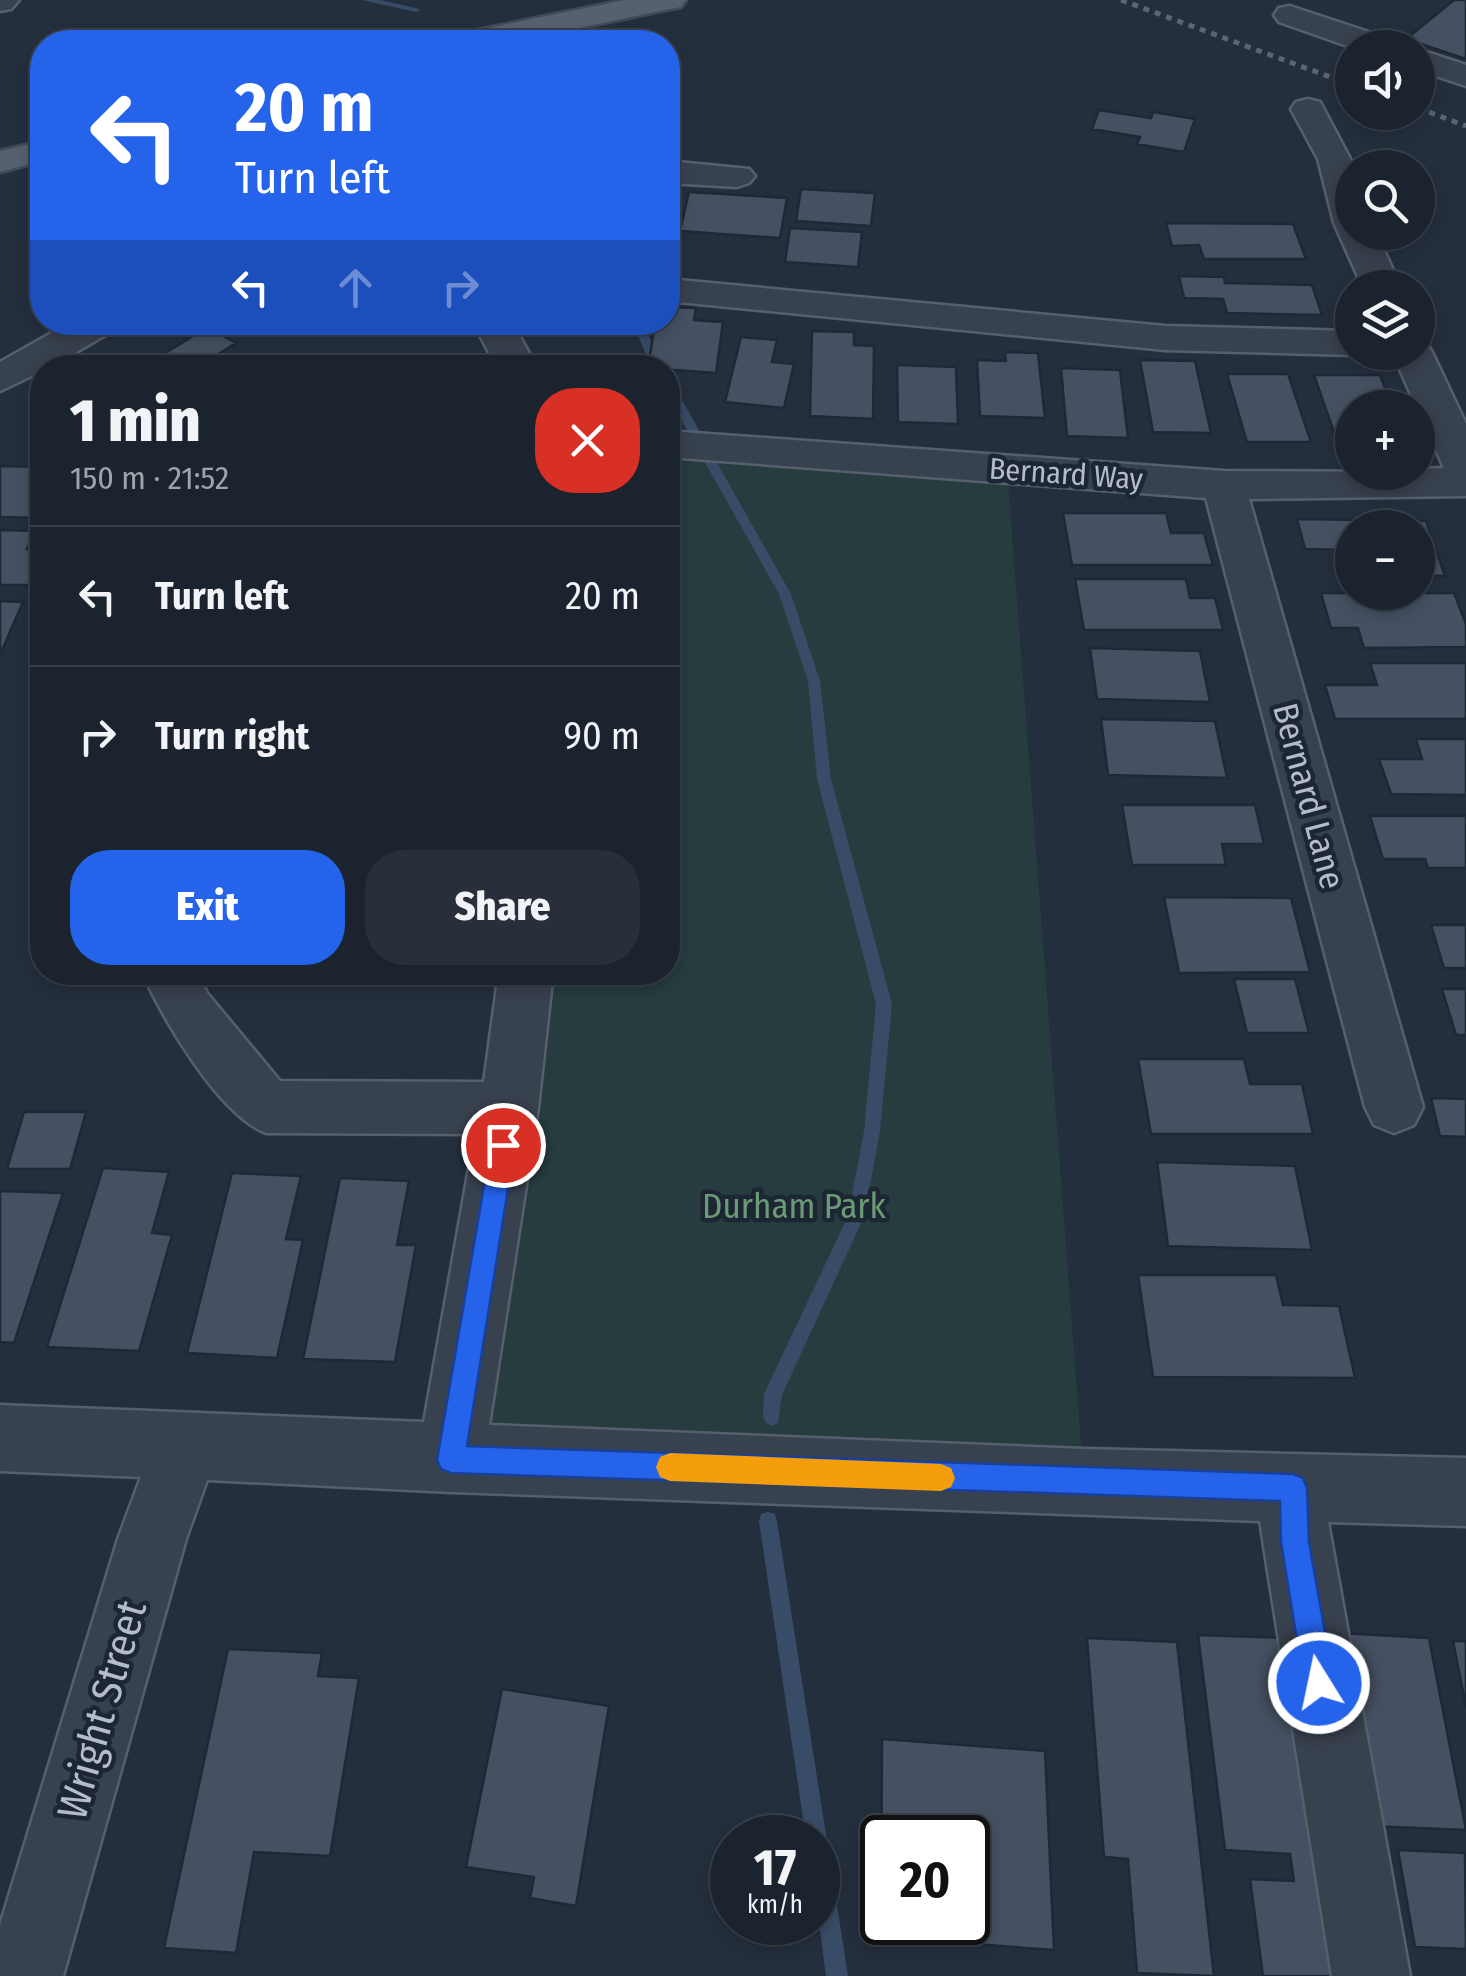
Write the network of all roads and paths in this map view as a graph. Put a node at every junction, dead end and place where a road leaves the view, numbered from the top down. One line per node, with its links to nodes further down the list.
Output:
1 (670, 0): 3 (main road)
2 (1290, 14): 4 (street)
3 (526, 30)
4 (1364, 30)
5 (1435, 65): 6 (street)
6 (1466, 76)
7 (1308, 109): 9 (street)
8 (30, 153): 10 (main road)
9 (1335, 158)
10 (0, 162)
11 (680, 173): 12 (street)
12 (737, 176)
13 (680, 291): 15 (street)
14 (77, 335): 16 (street)
15 (1335, 343)
16 (42, 355)
17 (30, 362): 19 (street)
18 (1420, 370): 21 (street)
19 (0, 379)
20 (680, 445): 23 (street, Bernard Way)
21 (1466, 469)
22 (1466, 482): 23 (street, Bernard Way)
23 (1224, 485): 27 (street, Bernard Lane)
24 (176, 985): 26 (street)
25 (524, 985): 26 (street)
26 (509, 1108): 30 (street)
27 (1394, 1108)
28 (0, 1438): 29 (street)
29 (186, 1446): 30 (street); 33 (street, Wright Street)
30 (451, 1460): 31 (street)
31 (1293, 1488): 32 (street); 34 (street)
32 (1466, 1492)
33 (24, 1976)
34 (1370, 1976)

